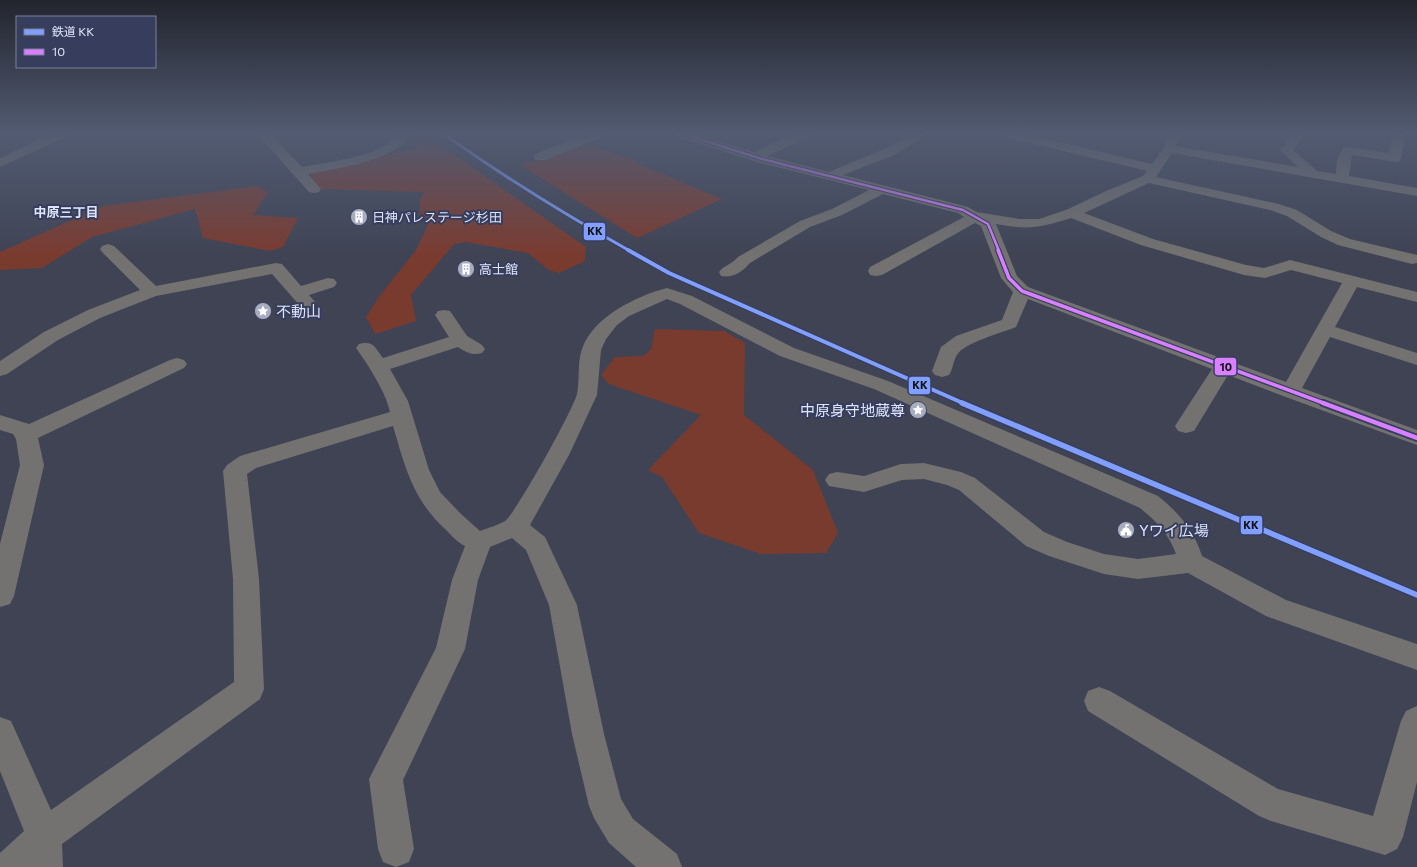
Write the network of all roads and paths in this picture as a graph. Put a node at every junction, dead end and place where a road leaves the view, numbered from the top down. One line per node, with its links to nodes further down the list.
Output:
1 (301, 174): 10 (street)
2 (824, 174): 8 (street)
3 (834, 174): 8 (street)
4 (1151, 174): 13 (street)
5 (1154, 174): 17 (street)
6 (1321, 174): 9 (street)
7 (1342, 174): 9 (street)
8 (830, 176): 11 (street)
9 (1342, 178): 12 (street)
10 (314, 189)
11 (880, 190): 14 (street); 19 (street)
12 (1417, 192)
13 (1070, 213): 14 (street); 20 (street)
14 (977, 216): 18 (street); 22 (street)
15 (1417, 242): 17 (street)
16 (108, 249): 23 (street)
17 (1415, 262)
18 (876, 271)
19 (727, 272)
20 (1352, 280): 24 (street); 26 (street)
21 (328, 283): 23 (street)
22 (1022, 291): 31 (street); 33 (street)
23 (152, 292): 32 (street)
24 (1417, 297)
25 (444, 315): 30 (street)
26 (1326, 330): 28 (street); 34 (street)
27 (366, 348): 30 (street)
28 (1417, 359)
29 (177, 364): 38 (street)
30 (379, 366): 35 (street)
31 (1223, 367): 34 (street); 37 (street)
32 (0, 370)
33 (942, 371)
34 (1290, 392): 39 (street)
35 (400, 416): 42 (street); 50 (street)
36 (0, 422): 38 (street)
37 (1186, 426)
38 (25, 435): 44 (street)
39 (1417, 438)
40 (837, 480): 43 (street)
41 (515, 527): 42 (street); 43 (street); 52 (street)
42 (480, 541): 49 (street)
43 (1191, 562): 45 (street)
44 (0, 596)
45 (1417, 657)
46 (1099, 701): 47 (street)
47 (1417, 721)
48 (0, 732): 50 (street)
49 (396, 849)
50 (45, 851): 51 (street)
51 (12, 867)
52 (664, 867)

